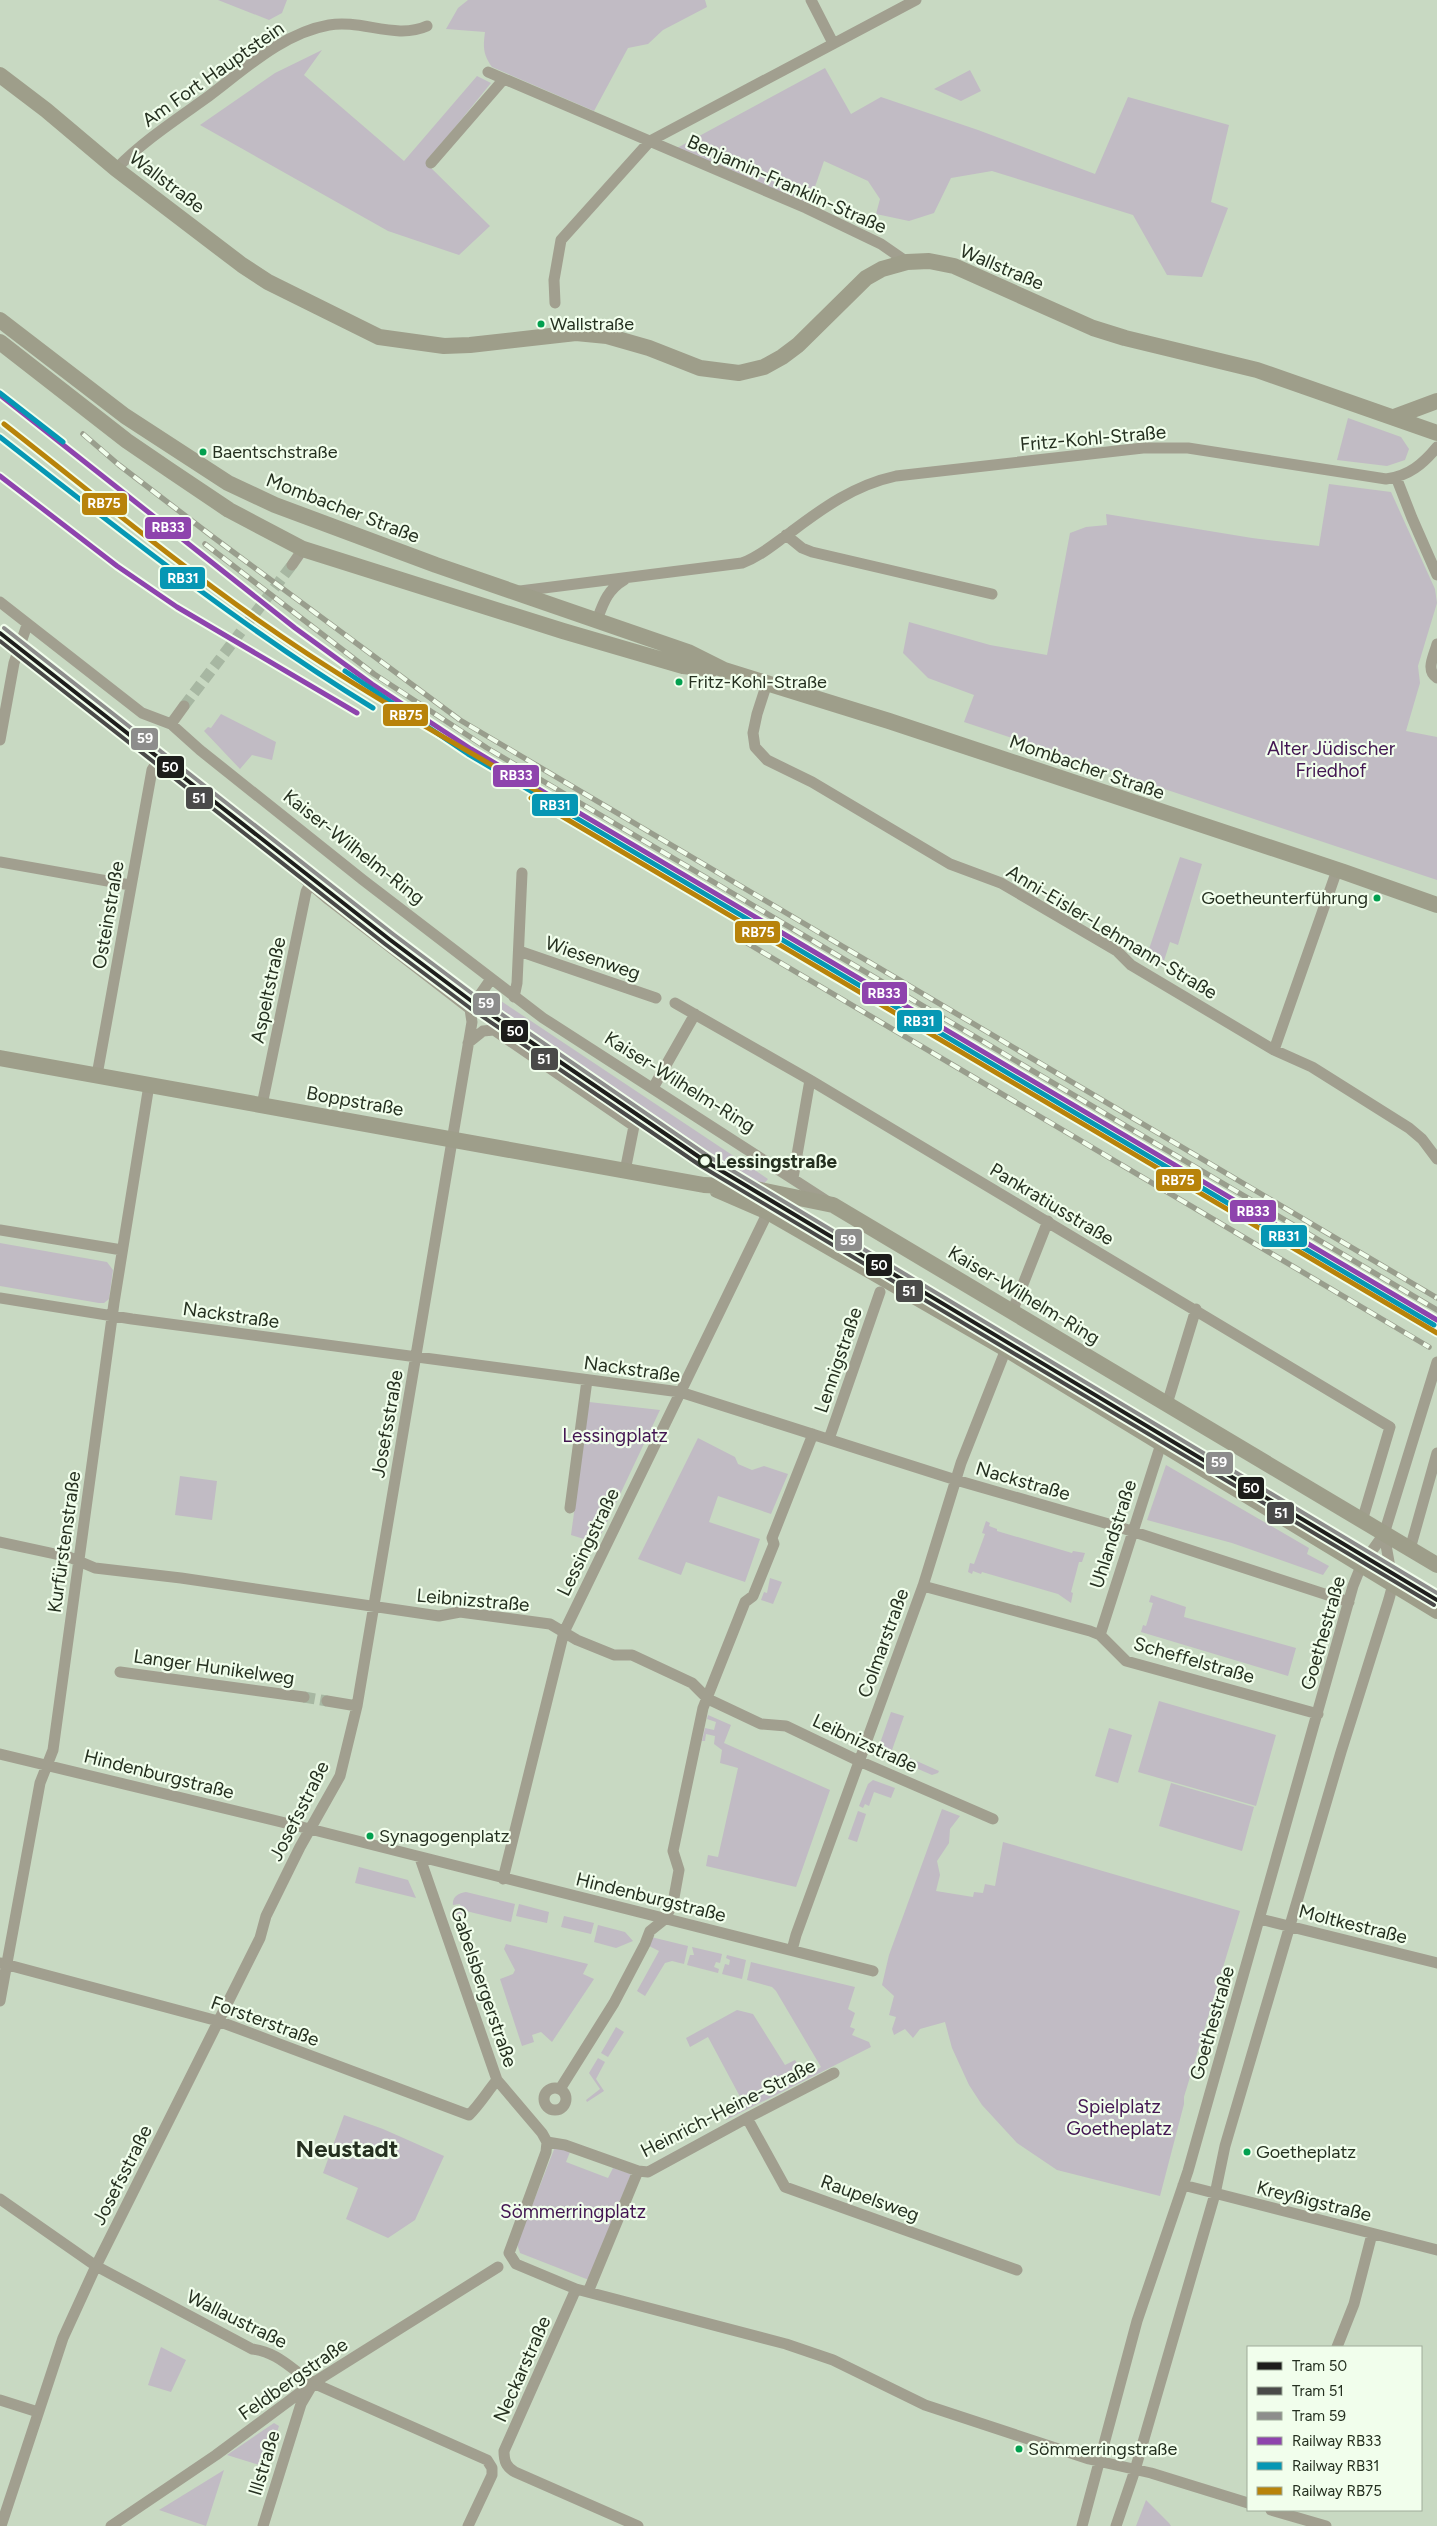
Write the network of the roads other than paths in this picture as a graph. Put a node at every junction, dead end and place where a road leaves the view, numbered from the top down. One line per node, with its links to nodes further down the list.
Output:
1 (810, 0): 4 (street)
2 (916, 0): 4 (street, Benjamin-Franklin-Straße)
3 (427, 26): 10 (street, Am Fort Hauptstein)
4 (833, 44): 8 (street, Benjamin-Franklin-Straße)
5 (488, 72): 7 (street, Benjamin-Franklin-Straße)
6 (0, 75): 10 (street, Wallstraße)
7 (503, 80): 8 (street, Benjamin-Franklin-Straße); 9 (street)
8 (650, 142): 11 (street, Benjamin-Franklin-Straße); 12 (street, Benjamin-Franklin-Straße)
9 (431, 163)
10 (116, 169): 11 (street, Wallstraße)
11 (907, 262): 16 (street, Wallstraße)
12 (555, 303)
13 (3, 323): 25 (street, Mombacher Straße)
14 (0, 342): 21 (street, Mombacher Straße)
15 (1437, 402): 16 (street)
16 (1394, 417): 17 (street, Wallstraße)
17 (1437, 434)
18 (1437, 447): 19 (street, Fritz-Kohl-Straße)
19 (1396, 477): 20 (street, Fritz-Kohl-Straße); 23 (street)
20 (786, 536): 24 (street, Fritz-Kohl-Straße); 26 (street)
21 (303, 549): 22 (street); 30 (street, Mombacher Straße)
22 (292, 565)
23 (1437, 575)
24 (627, 578): 25 (street, Fritz-Kohl-Straße); 28 (street)
25 (511, 591): 28 (street, Mombacher Straße)
26 (992, 594)
27 (0, 602): 29 (street, Kaiser-Wilhelm-Ring)
28 (597, 620): 30 (street); 34 (street, Mombacher Straße)
29 (27, 625): 33 (street); 38 (street, Kaiser-Wilhelm-Ring)
30 (563, 631): 34 (street, Mombacher Straße)
31 (0, 637): 33 (street)
32 (1437, 644): 35 (street)
33 (17, 651): 39 (street); 40 (street)
34 (724, 670): 36 (street, Mombacher Straße)
35 (1437, 678)
36 (767, 683): 42 (street, Mombacher Straße); 55 (street, Anni-Eisler-Lehmann-Straße)
37 (184, 706): 38 (street)
38 (171, 724): 48 (street, Kaiser-Wilhelm-Ring)
39 (0, 740)
40 (154, 766): 44 (street); 45 (street, Osteinstraße)
41 (0, 862): 45 (street)
42 (1337, 870): 46 (street, Mombacher Straße); 55 (street)
43 (522, 873): 47 (street)
44 (310, 884): 52 (street); 61 (street, Aspeltstraße)
45 (130, 885): 57 (street, Osteinstraße)
46 (1437, 905)
47 (519, 951): 49 (street); 50 (street, Wiesenweg)
48 (491, 979): 49 (street, Kaiser-Wilhelm-Ring); 52 (street)
49 (514, 997): 60 (street, Kaiser-Wilhelm-Ring)
50 (656, 998)
51 (676, 1003): 53 (street)
52 (470, 1009): 54 (street, Josefsstraße)
53 (695, 1014): 58 (street, Pankratiusstraße); 60 (street)
54 (468, 1043): 62 (street, Josefsstraße); 64 (street)
55 (1274, 1050): 63 (street, Anni-Eisler-Lehmann-Straße)
56 (0, 1058): 57 (street, Boppstraße)
57 (97, 1075): 59 (street, Boppstraße)
58 (810, 1080): 65 (street); 69 (street, Pankratiusstraße)
59 (149, 1085): 61 (street, Boppstraße); 71 (street, Kurfürstenstraße)
60 (654, 1088): 65 (street, Kaiser-Wilhelm-Ring)
61 (262, 1105): 62 (street, Boppstraße)
62 (452, 1139): 64 (street, Boppstraße); 78 (street, Josefsstraße)
63 (1437, 1160)
64 (625, 1170): 66 (street, Boppstraße)
65 (793, 1178): 67 (street, Kaiser-Wilhelm-Ring)
66 (704, 1184): 67 (street, Boppstraße); 68 (street, Boppstraße)
67 (833, 1205): 75 (street, Kaiser-Wilhelm-Ring)
68 (768, 1212): 77 (street); 81 (street, Lessingstraße)
69 (1048, 1221): 74 (street, Pankratiusstraße); 75 (street)
70 (0, 1230): 71 (street)
71 (122, 1250): 76 (street, Kurfürstenstraße)
72 (880, 1292): 84 (street, Lennigstraße)
73 (0, 1298): 76 (street, Nackstraße)
74 (1196, 1309): 82 (street); 89 (street, Pankratiusstraße)
75 (1012, 1312): 82 (street, Kaiser-Wilhelm-Ring)
76 (112, 1316): 78 (street, Nackstraße); 94 (street, Kurfürstenstraße)
77 (1006, 1348): 85 (street); 87 (street, Colmarstraße)
78 (416, 1357): 80 (street, Nackstraße); 100 (street, Josefsstraße)
79 (1437, 1362): 91 (street, Goethestraße)
80 (587, 1380): 81 (street, Nackstraße); 88 (street)
81 (680, 1392): 83 (street, Nackstraße); 102 (street, Lessingstraße)
82 (1167, 1404): 89 (street, Kaiser-Wilhelm-Ring)
83 (813, 1434): 84 (street, Nackstraße); 106 (street)
84 (829, 1439): 87 (street, Nackstraße)
85 (1161, 1444): 90 (street, Uhlandstraße); 96 (street)
86 (1437, 1453): 93 (street)
87 (956, 1480): 90 (street, Nackstraße); 98 (street, Colmarstraße)
88 (570, 1508)
89 (1362, 1521): 91 (street, Kaiser-Wilhelm-Ring)
90 (1132, 1531): 99 (street, Nackstraße); 103 (street, Uhlandstraße)
91 (1384, 1534): 93 (street, Kaiser-Wilhelm-Ring); 96 (street, Goethestraße); 97 (street, Goethestraße)
92 (0, 1542): 94 (street, Leibnizstraße)
93 (1410, 1549): 95 (street, Kaiser-Wilhelm-Ring)
94 (80, 1562): 100 (street, Leibnizstraße); 112 (street, Kurfürstenstraße)
95 (1437, 1565)
96 (1361, 1566): 97 (street); 99 (street, Goethestraße)
97 (1393, 1584): 101 (street); 119 (street, Goethestraße)
98 (922, 1586): 103 (street, Scheffelstraße); 111 (street, Colmarstraße)
99 (1349, 1602): 109 (street, Goethestraße)
100 (374, 1608): 102 (street, Leibnizstraße); 108 (street, Josefsstraße)
101 (1437, 1611)
102 (564, 1632): 106 (street, Leibnizstraße); 116 (street, Lessingstraße)
103 (1100, 1635): 109 (street, Scheffelstraße)
104 (120, 1672): 105 (street, Langer Hunikelweg)
105 (304, 1697)
106 (708, 1699): 111 (street, Leibnizstraße); 117 (street)
107 (327, 1700): 108 (street)
108 (357, 1706): 114 (street, Josefsstraße)
109 (1318, 1714): 118 (street, Goethestraße)
110 (0, 1754): 112 (street, Hindenburgstraße)
111 (859, 1761): 113 (street, Leibnizstraße); 120 (street, Colmarstraße)
112 (48, 1765): 114 (street, Hindenburgstraße); 122 (street, Kurfürstenstraße)
113 (993, 1820)
114 (310, 1829): 115 (street); 125 (street, Josefsstraße)
115 (420, 1858): 116 (street, Hindenburgstraße); 127 (street, Gabelsbergerstraße)
116 (503, 1879): 117 (street, Hindenburgstraße)
117 (665, 1919): 120 (street, Hindenburgstraße); 128 (street)
118 (1260, 1920): 119 (street, Moltkestraße); 132 (street, Goethestraße)
119 (1290, 1926): 121 (street, Moltkestraße); 133 (street, Goethestraße)
120 (792, 1950): 123 (street, Hindenburgstraße)
121 (1437, 1963)
122 (3, 1964): 124 (street, Kurfürstenstraße); 125 (street, Forsterstraße)
123 (872, 1972)
124 (0, 2001)
125 (218, 2021): 127 (street, Forsterstraße); 137 (street, Josefsstraße)
126 (834, 2073): 129 (street, Heinrich-Heine-Straße)
127 (497, 2080): 130 (street, Gabelsbergerstraße)
128 (560, 2089)
129 (747, 2118): 131 (street, Heinrich-Heine-Straße); 139 (street, Raupelsweg)
130 (547, 2142): 131 (street); 140 (street)
131 (638, 2171): 141 (street)
132 (1183, 2185): 133 (street, Kreyßigstraße); 146 (street, Goethestraße)
133 (1215, 2194): 135 (street, Kreyßigstraße); 147 (street, Goethestraße)
134 (0, 2199): 137 (street, Wallaustraße)
135 (1372, 2234): 136 (street, Kreyßigstraße); 142 (street)
136 (1437, 2250)
137 (96, 2266): 143 (street, Wallaustraße); 145 (street, Josefsstraße)
138 (498, 2267): 143 (street, Feldbergstraße)
139 (1017, 2270)
140 (576, 2289): 141 (street); 154 (street, Neckarstraße)
141 (588, 2292): 146 (street)
142 (1337, 2346)
143 (313, 2383): 151 (street, Feldbergstraße); 152 (street, Illstraße); 153 (street, Wallaustraße)
144 (0, 2400): 145 (street)
145 (38, 2412): 150 (street, Josefsstraße)
146 (1101, 2461): 147 (street); 155 (street, Goethestraße)
147 (1135, 2470): 148 (street); 156 (street, Goethestraße)
148 (1247, 2503)
149 (1274, 2511): 157 (street)
150 (4, 2525)
151 (111, 2526)
152 (263, 2526)
153 (468, 2526)
154 (638, 2526)
155 (1082, 2526)
156 (1116, 2526)
157 (1326, 2526)

